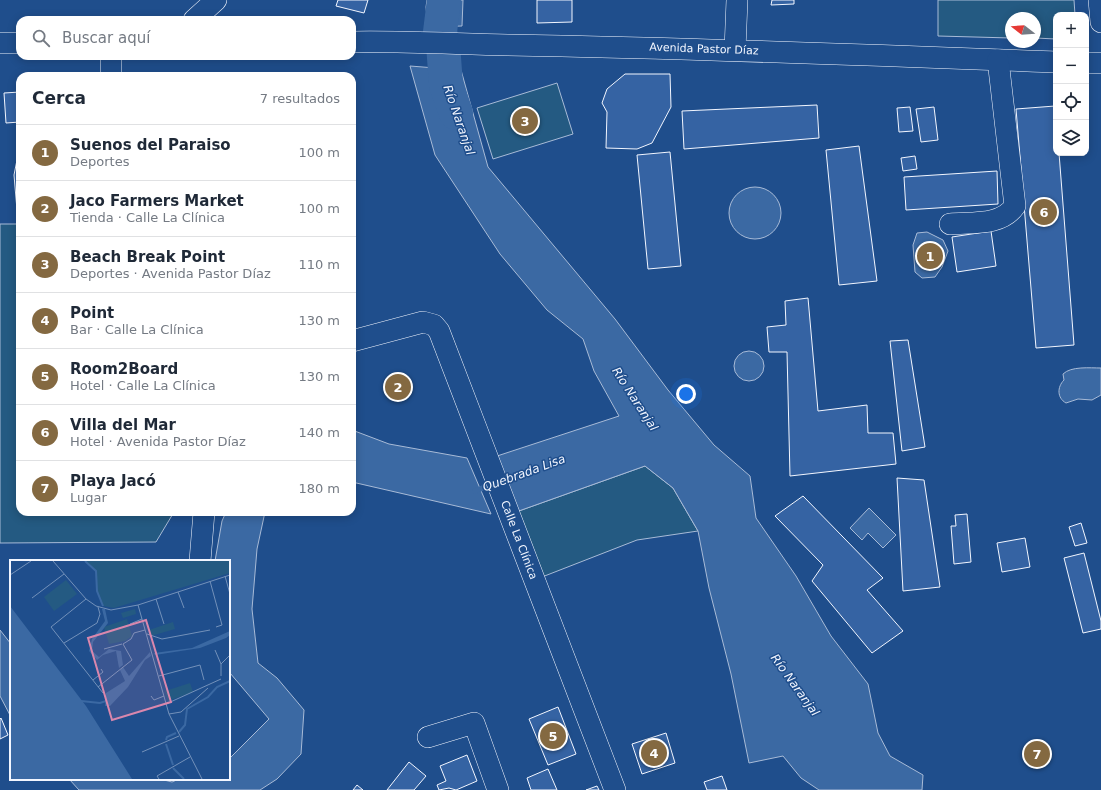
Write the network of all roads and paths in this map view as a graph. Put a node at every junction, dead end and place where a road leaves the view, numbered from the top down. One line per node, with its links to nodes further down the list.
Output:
1 (216, 0): 4 (street)
2 (737, 0): 9 (street)
3 (1099, 0): 5 (street)
4 (198, 16)
5 (1101, 22)
6 (356, 42): 9 (street, Avenida Pastor Díaz)
7 (0, 43): 8 (street)
8 (16, 43)
9 (735, 50): 11 (street, Avenida Pastor Díaz)
10 (112, 60): 15 (street)
11 (998, 60): 12 (street, Avenida Pastor Díaz); 16 (street)
12 (1053, 62)
13 (1089, 63): 14 (street)
14 (1101, 63)
15 (111, 72)
16 (950, 224)
17 (356, 340): 22 (street, Calle La Clínica)
18 (204, 516): 19 (street)
19 (200, 560)
20 (428, 737): 21 (street)
21 (498, 790)
22 (615, 790)

